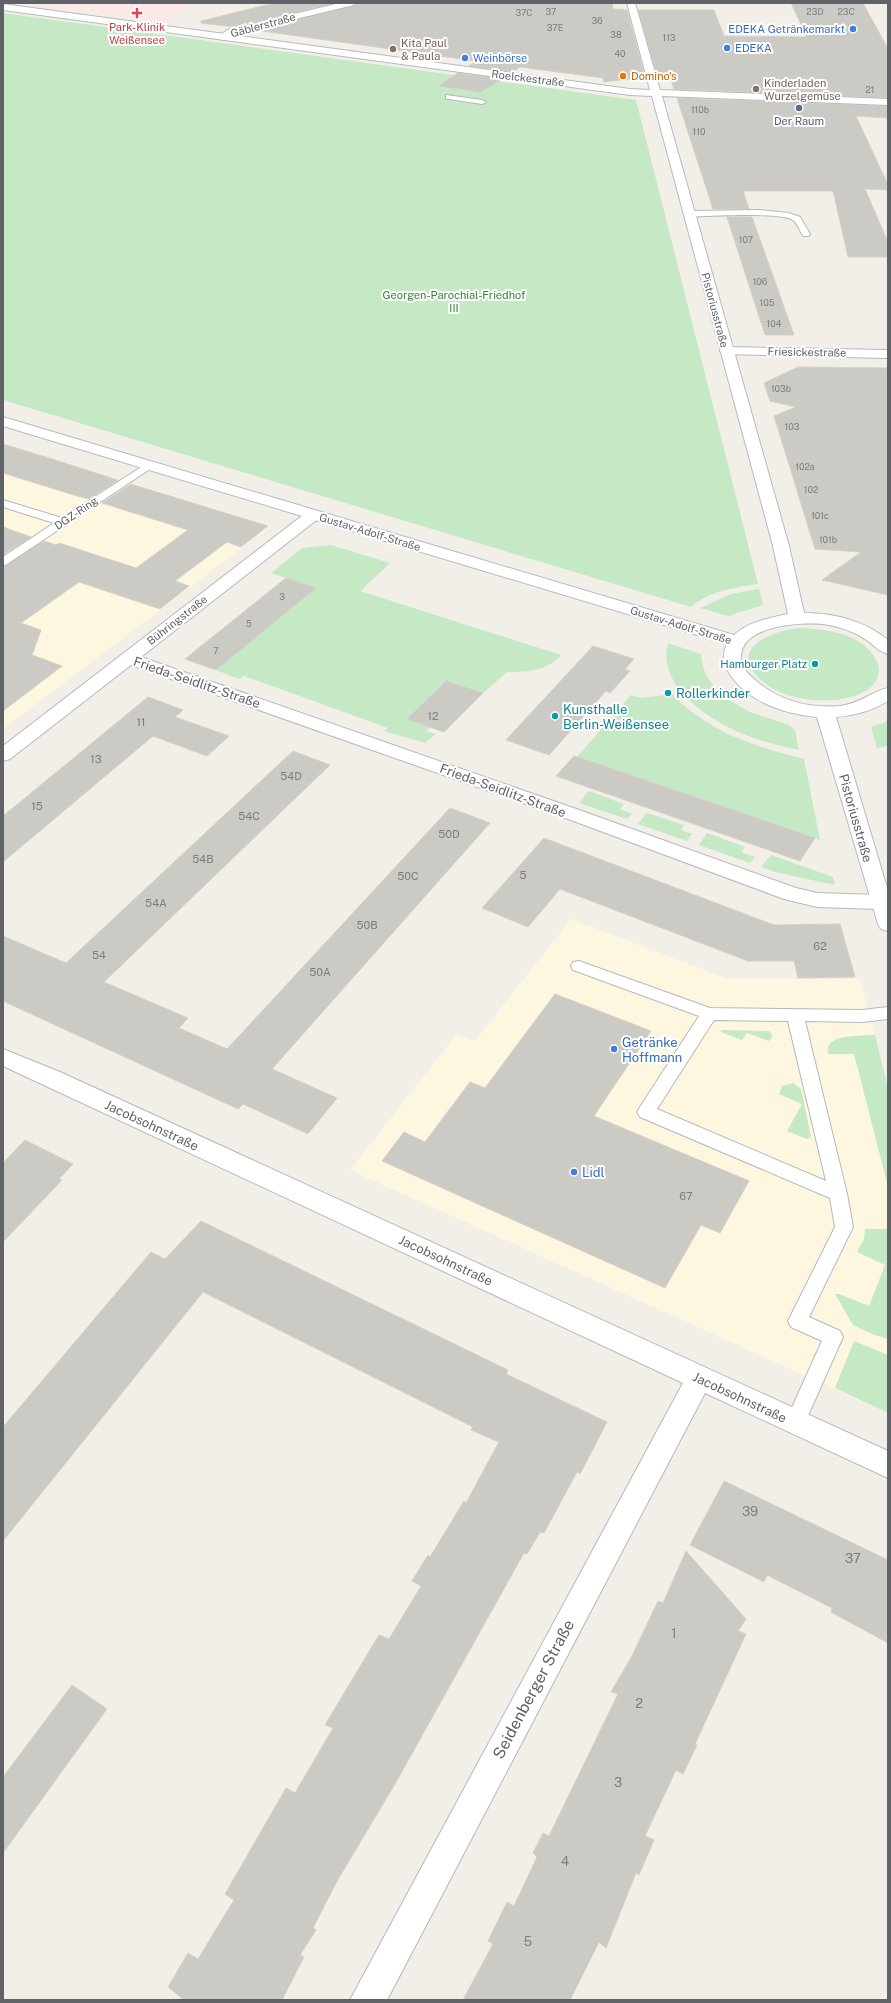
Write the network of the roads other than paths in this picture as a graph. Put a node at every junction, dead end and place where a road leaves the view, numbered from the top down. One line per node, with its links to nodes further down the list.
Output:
1 (351, 3): 4 (street, Gäblerstraße)
2 (631, 3): 5 (street, Pistoriusstraße)
3 (3, 7): 4 (street, Roelckestraße)
4 (223, 37): 5 (street, Roelckestraße)
5 (656, 94): 8 (street, Roelckestraße); 9 (street, Pistoriusstraße)
6 (449, 97): 7 (lane)
7 (482, 102)
8 (888, 102)
9 (689, 214): 10 (lane); 11 (street, Pistoriusstraße)
10 (806, 234)
11 (727, 351): 12 (street, Friesickestraße); 19 (street, Pistoriusstraße)
12 (888, 354)
13 (3, 420): 14 (street, Gustav-Adolf-Straße)
14 (149, 465): 16 (street, Gustav-Adolf-Straße); 17 (lane, DGZ-Ring)
15 (3, 503): 17 (lane)
16 (313, 515): 20 (street, Gustav-Adolf-Straße); 22 (street, Bühringstraße)
17 (63, 522): 18 (lane, DGZ-Ring)
18 (3, 562)
19 (798, 618): 20 (street); 21 (street)
20 (738, 642): 24 (street)
21 (888, 649)
22 (128, 658): 25 (street, Bühringstraße); 26 (street, Frieda-Seidlitz-Straße)
23 (888, 693): 24 (street)
24 (825, 711): 26 (street, Pistoriusstraße)
25 (3, 755)
26 (881, 902): 27 (street, Pistoriusstraße)
27 (888, 924)
28 (579, 966): 30 (lane)
29 (888, 1013): 31 (lane)
30 (709, 1014): 31 (lane); 33 (lane)
31 (796, 1015): 33 (lane)
32 (3, 1057): 34 (street, Jacobsohnstraße)
33 (838, 1194): 35 (lane)
34 (699, 1378): 35 (street, Jacobsohnstraße); 37 (street, Seidenberger Straße)
35 (795, 1423): 36 (street, Jacobsohnstraße)
36 (888, 1465)
37 (368, 2000)

